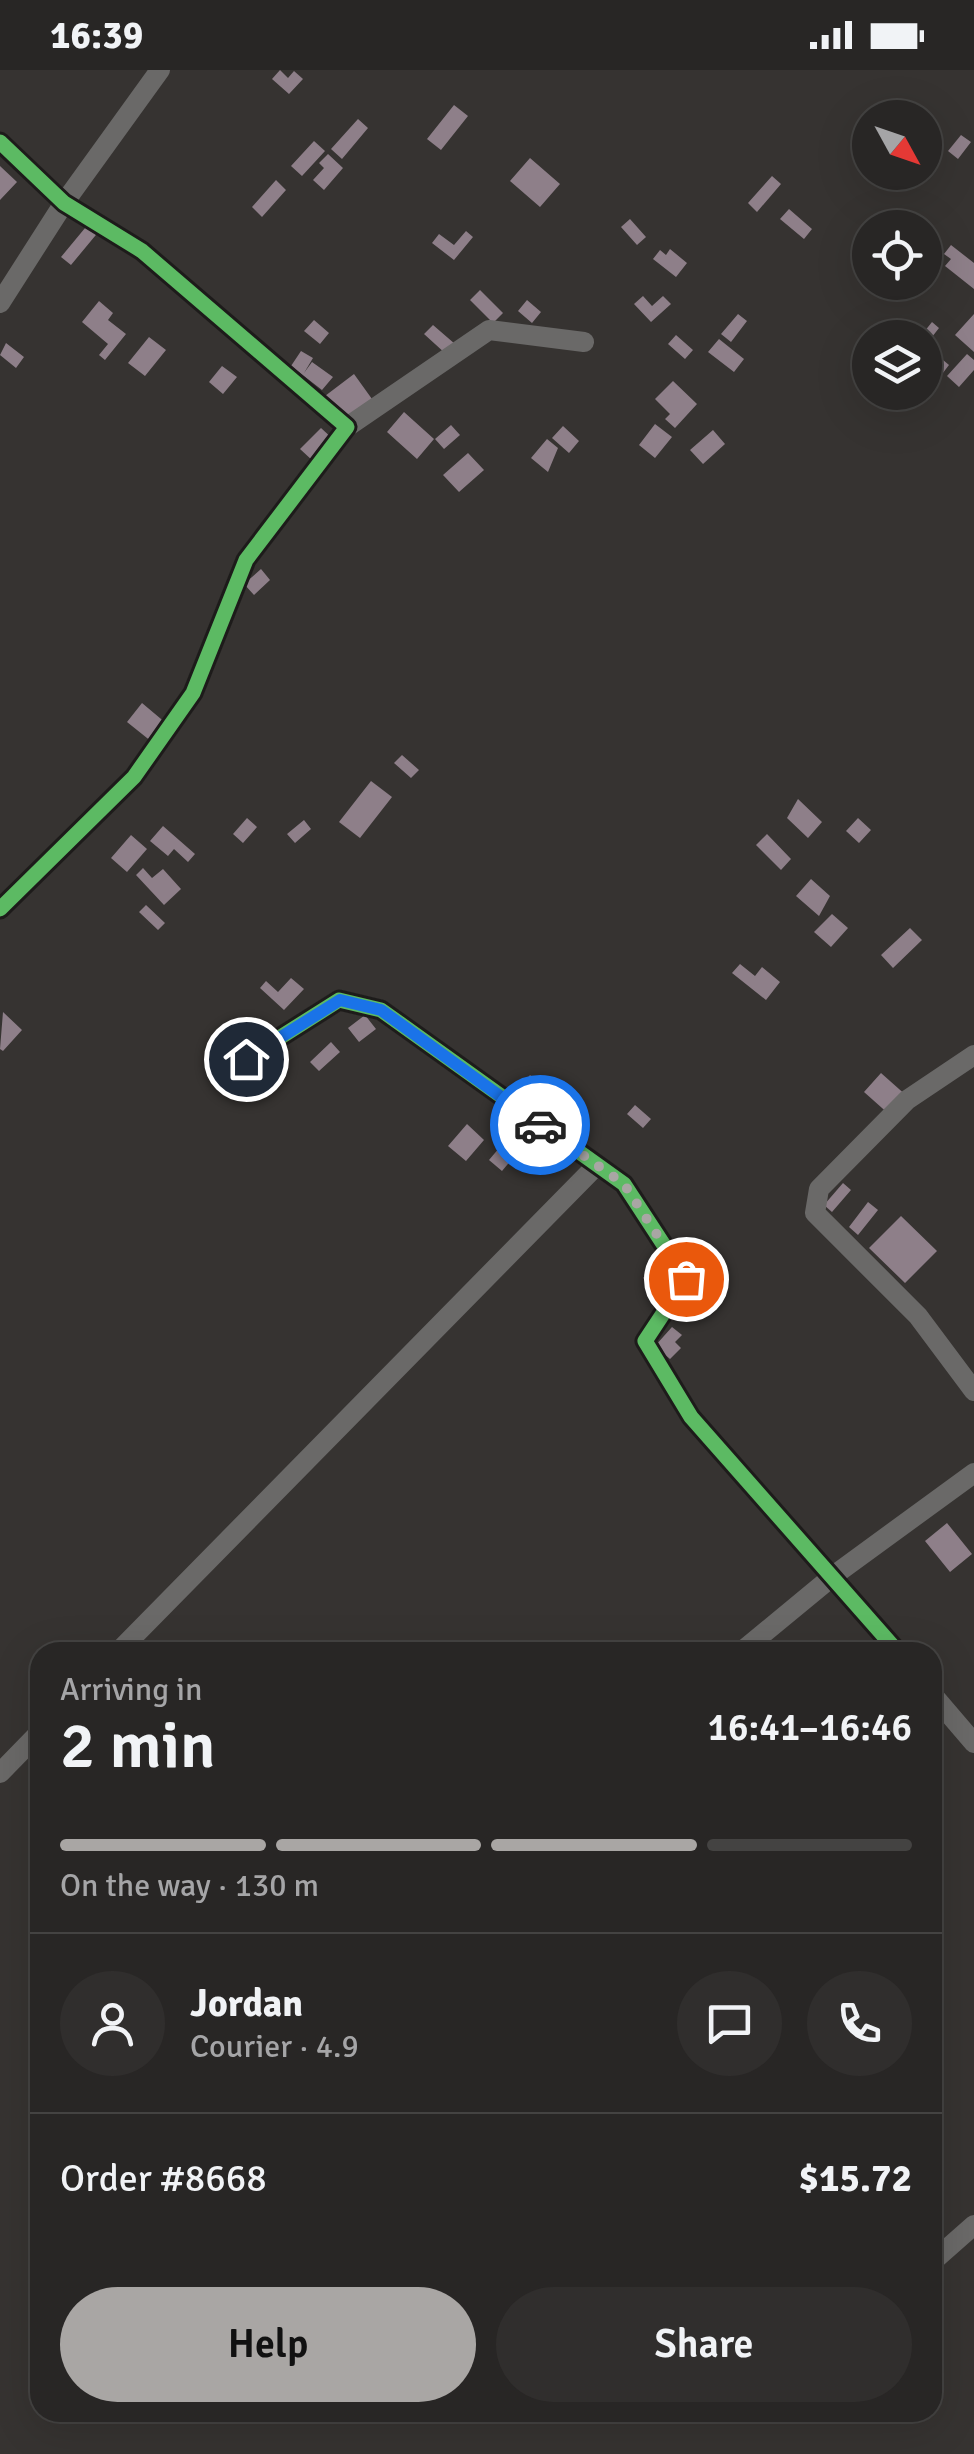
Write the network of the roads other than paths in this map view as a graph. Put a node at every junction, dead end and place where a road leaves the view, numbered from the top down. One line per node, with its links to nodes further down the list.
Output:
1 (160, 70): 3 (street)
2 (0, 142): 3 (street)
3 (64, 202): 4 (street); 6 (street)
4 (0, 303)
5 (584, 342): 6 (street)
6 (347, 427): 7 (street)
7 (0, 910)
8 (974, 1055): 11 (street)
9 (246, 1059): 10 (street)
10 (596, 1164): 13 (street); 14 (street)
11 (974, 1391)
12 (974, 1473): 13 (street)
13 (834, 1576): 15 (street); 16 (street)
14 (128, 1642)
15 (753, 1642)
16 (890, 1642)
17 (942, 1706): 19 (street)
18 (30, 1742): 20 (street)
19 (974, 1743)
20 (0, 1773)
21 (974, 2225): 22 (street)
22 (942, 2253)

